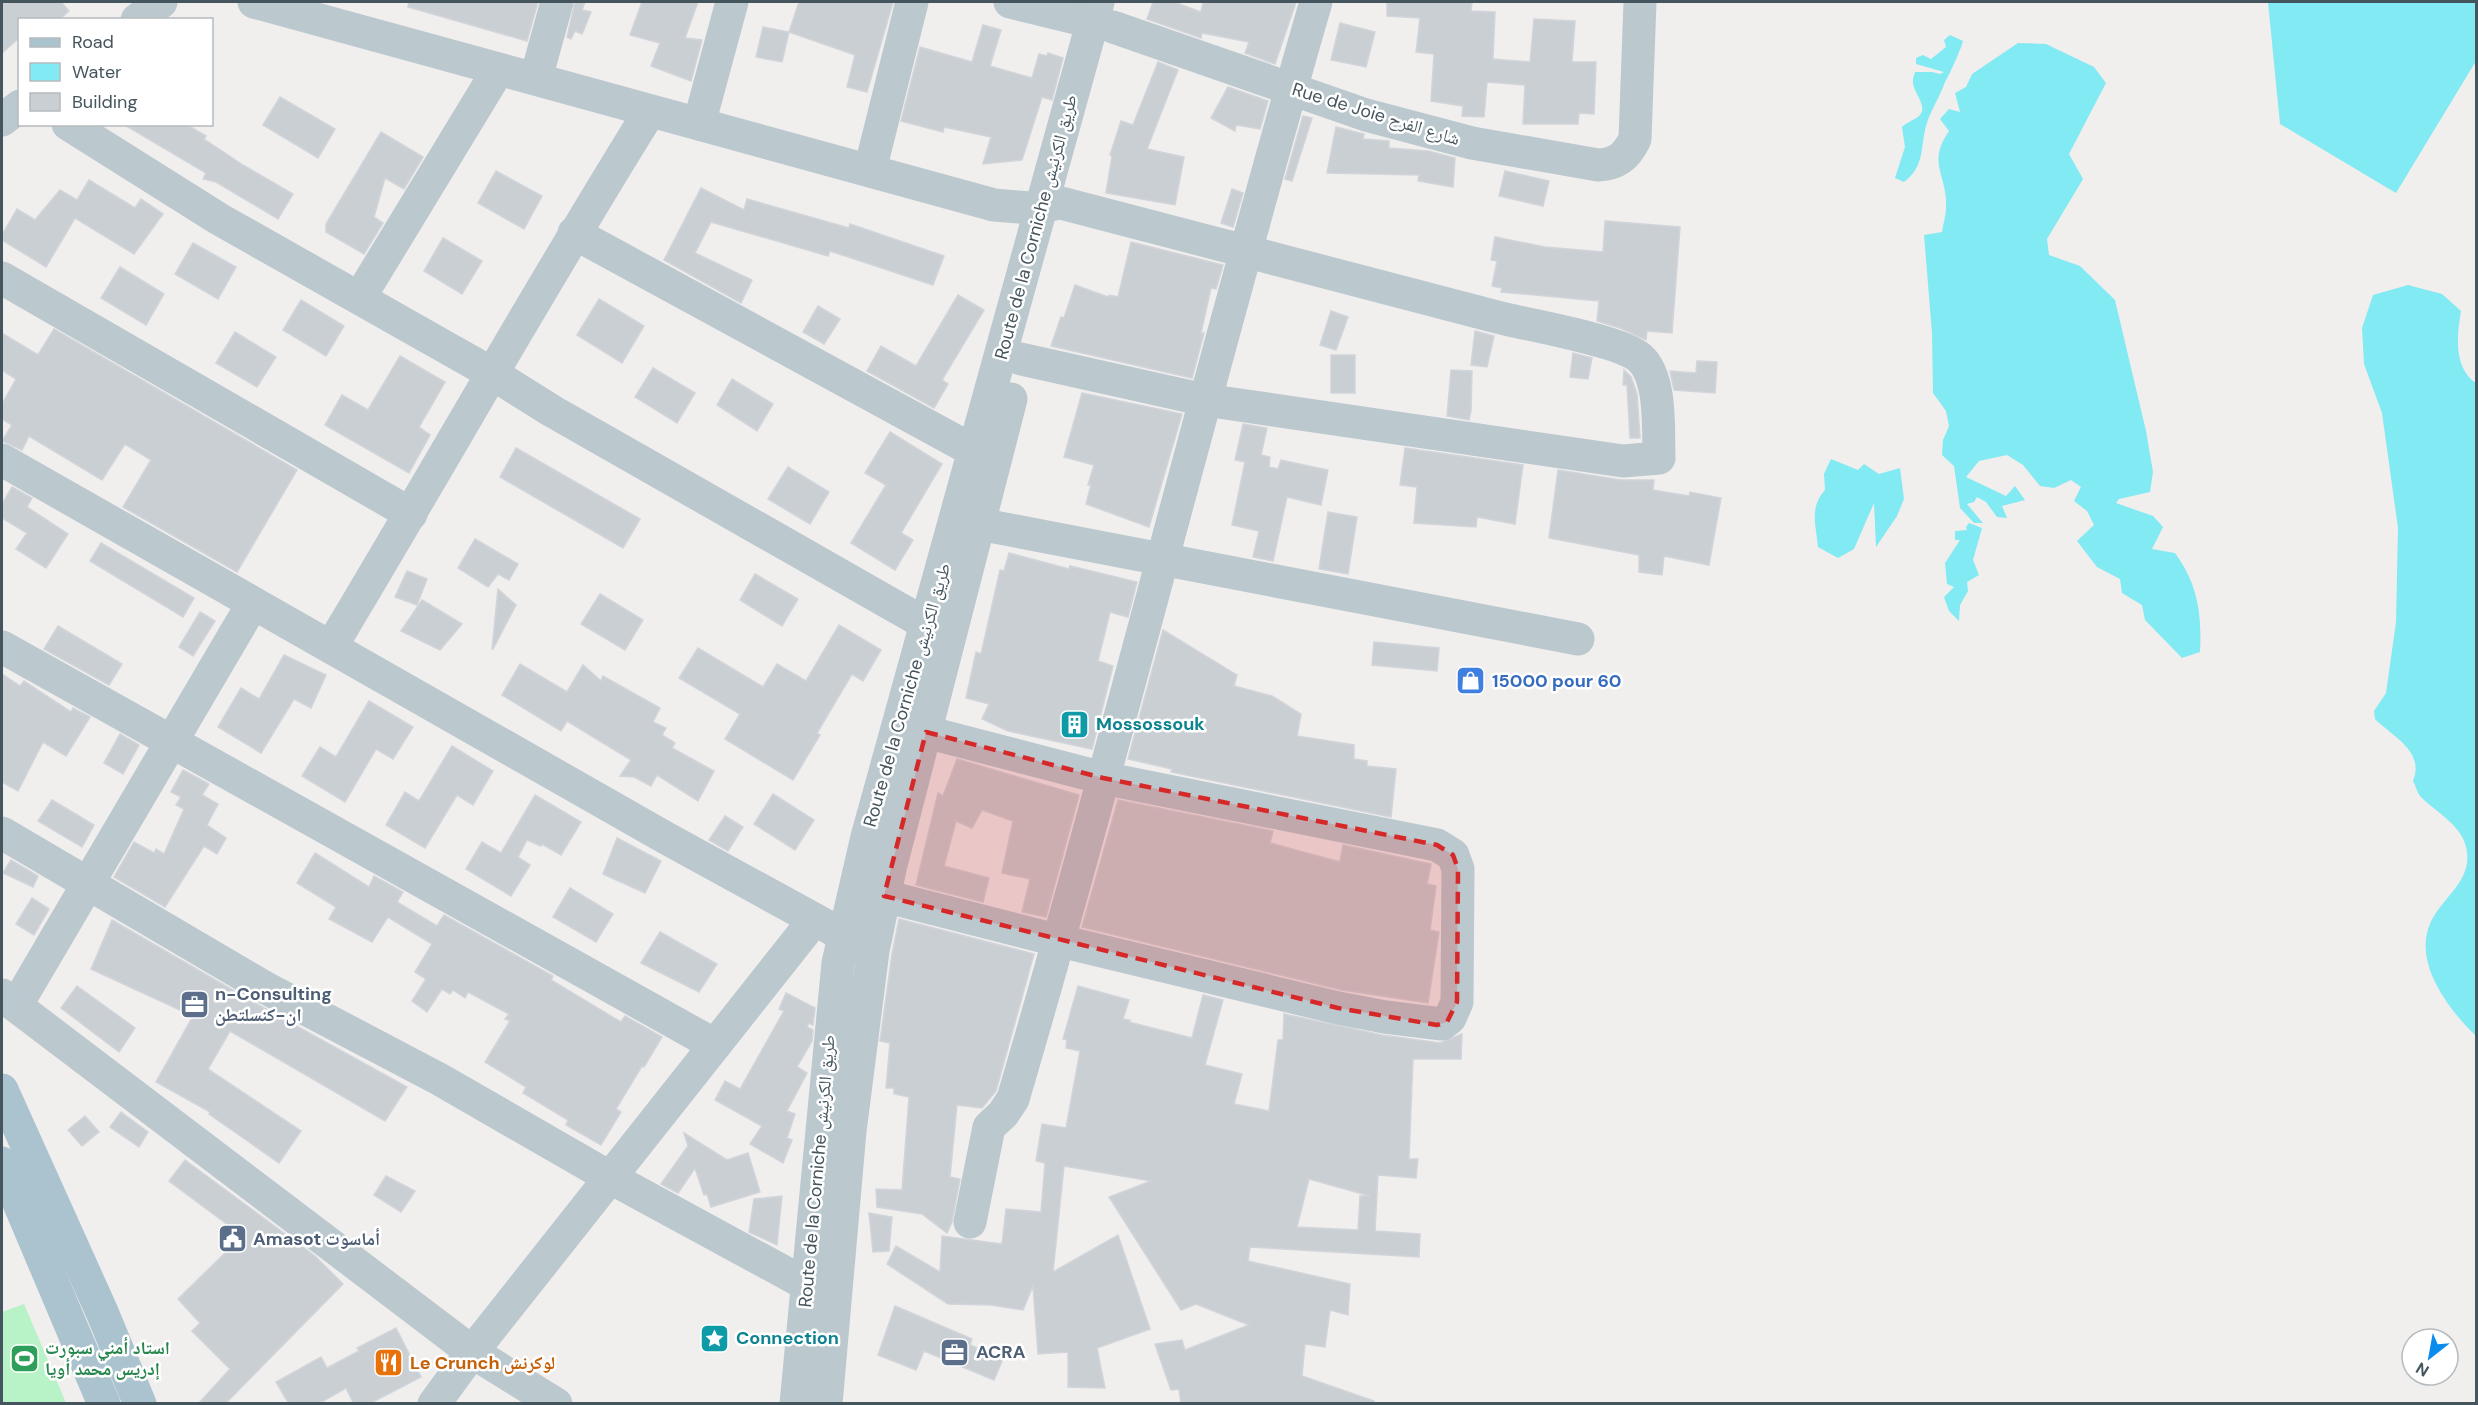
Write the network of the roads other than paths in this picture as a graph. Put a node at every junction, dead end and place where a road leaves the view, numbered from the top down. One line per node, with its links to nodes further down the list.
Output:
1 (161, 2): 10 (street)
2 (254, 2): 11 (street)
3 (557, 2): 12 (street)
4 (732, 2): 17 (street)
5 (912, 2): 19 (street)
6 (1010, 2): 9 (street, Rue de Joie شارع الفرح)
7 (1316, 2): 13 (street)
8 (1640, 2): 13 (street, Rue de Joie شارع الفرح)
9 (1106, 13): 13 (street, Rue de Joie شارع الفرح); 20 (street, Route de la Corniche طريق الكرنيش)
10 (140, 18)
11 (498, 70): 12 (street); 24 (street)
12 (536, 78): 15 (street)
13 (1291, 88): 22 (street)
14 (18, 108): 16 (street)
15 (650, 111): 17 (street); 21 (street)
16 (2, 120)
17 (699, 124): 19 (street)
18 (71, 126): 24 (street)
19 (870, 170): 20 (street)
20 (1052, 205): 22 (street); 25 (street, Route de la Corniche طريق الكرنيش); 28 (street, Route de la Corniche طريق الكرنيش)
21 (574, 233): 26 (street); 28 (street)
22 (1246, 251): 27 (street); 27 (street)
23 (2, 278): 30 (street)
24 (360, 297): 26 (street)
25 (1021, 359): 27 (street); 31 (street, Route de la Corniche طريق الكرنيش)
26 (494, 374): 30 (street); 34 (street)
27 (1205, 400): 32 (street)
28 (974, 451): 34 (street, Route de la Corniche طريق الكرنيش)
29 (2, 460): 33 (street)
30 (411, 514): 37 (street)
31 (979, 524): 32 (street); 38 (street, Route de la Corniche طريق الكرنيش)
32 (1164, 561): 35 (street); 40 (street)
33 (253, 603): 37 (street); 39 (street)
34 (926, 624): 45 (street, Route de la Corniche طريق الكرنيش)
35 (1578, 639)
36 (2, 647): 39 (street)
37 (331, 647): 44 (street)
38 (926, 732): 40 (street); 43 (street, Route de la Corniche طريق الكرنيش)
39 (171, 740): 42 (street); 48 (street)
40 (1103, 778): 46 (street); 46 (street)
41 (2, 833): 42 (street)
42 (87, 884): 47 (street); 51 (street)
43 (884, 896): 46 (street); 62 (street, Route de la Corniche طريق الكرنيش)
44 (814, 920): 45 (street); 48 (street)
45 (843, 935): 53 (street, Route de la Corniche طريق الكرنيش)
46 (1060, 941): 52 (street)
47 (9, 1001): 56 (street)
48 (715, 1045): 51 (street)
49 (2, 1090): 54 (main road)
50 (2, 1163): 55 (main road)
51 (611, 1178): 53 (street); 56 (street)
52 (970, 1222)
53 (806, 1284): 61 (street, Route de la Corniche طريق الكرنيش)
54 (102, 1312): 55 (main road); 58 (main road)
55 (69, 1324): 57 (main road)
56 (472, 1352): 59 (street); 60 (street)
57 (104, 1404)
58 (140, 1404)
59 (434, 1404)
60 (556, 1404)
61 (796, 1404)
62 (826, 1404)

